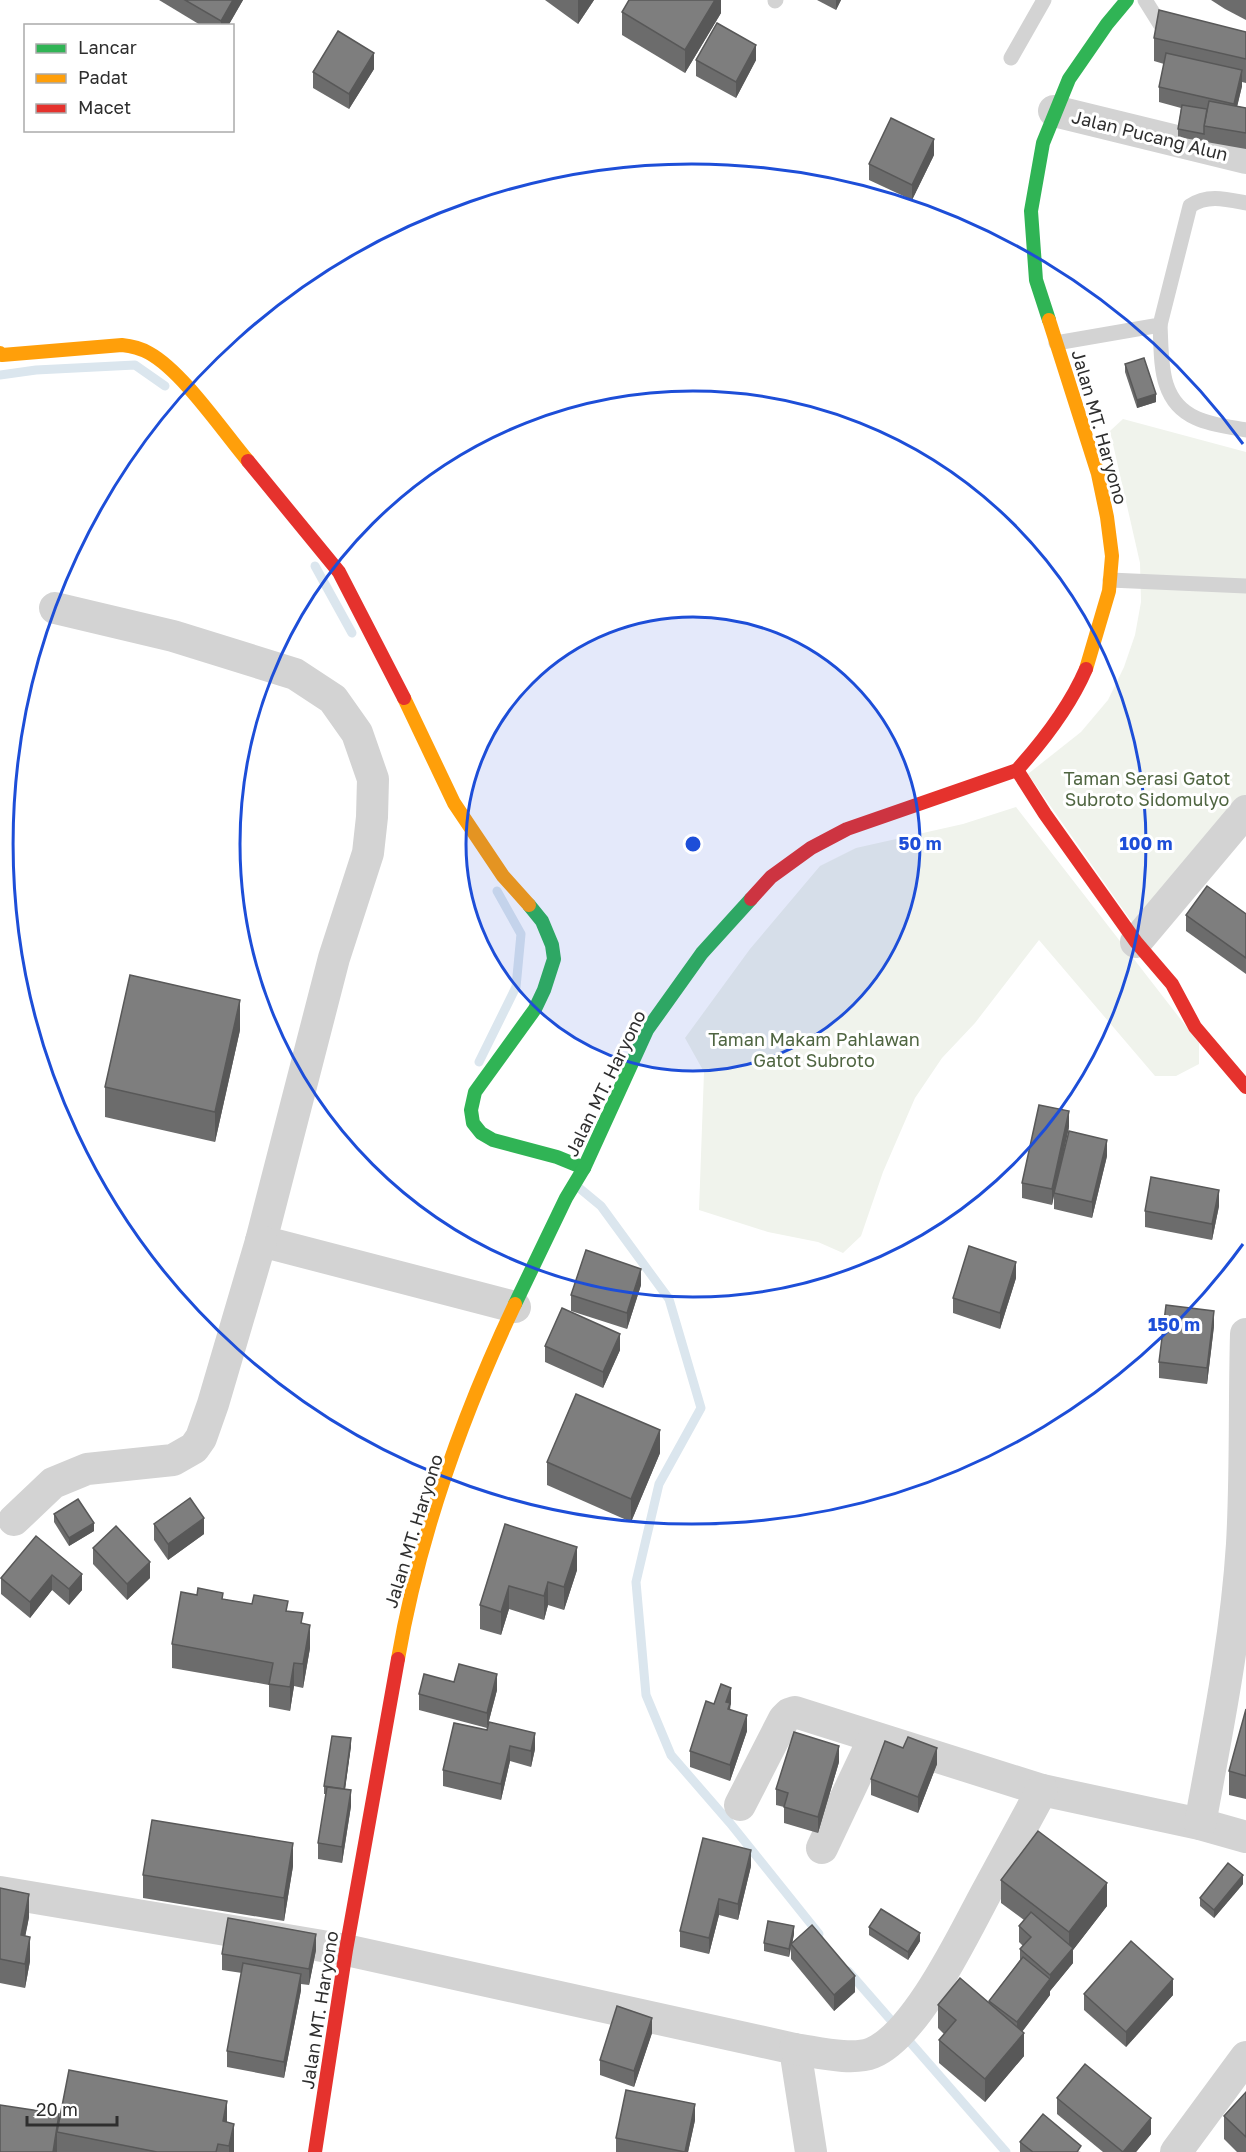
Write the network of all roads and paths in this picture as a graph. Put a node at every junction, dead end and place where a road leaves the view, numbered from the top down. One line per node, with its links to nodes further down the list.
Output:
1 (1044, 0): 5 (lane)
2 (1127, 0): 6 (street, Jalan MT. Haryono)
3 (1145, 0): 4 (lane)
4 (1160, 24)
5 (1011, 58)
6 (1054, 111): 7 (street, Jalan Pucang Alun); 10 (street, Jalan MT. Haryono)
7 (1246, 158)
8 (1246, 203): 9 (lane)
9 (1160, 325): 10 (lane); 12 (lane)
10 (1056, 343): 13 (street, Jalan MT. Haryono)
11 (0, 353): 20 (street)
12 (1246, 430)
13 (1110, 580): 14 (lane); 16 (street, Jalan MT. Haryono)
14 (1246, 586)
15 (55, 608): 21 (street)
16 (1017, 770): 18 (street); 20 (street, Jalan MT. Haryono)
17 (1246, 811): 18 (street)
18 (1136, 942): 19 (street)
19 (1246, 1088)
20 (584, 1168): 22 (street, Jalan MT. Haryono)
21 (261, 1241): 22 (street); 25 (street)
22 (514, 1307): 33 (street, Jalan MT. Haryono)
23 (1246, 1334): 24 (street)
24 (1245, 1471): 29 (street)
25 (14, 1520)
26 (874, 1738): 27 (street); 28 (street); 31 (street)
27 (1042, 1790): 29 (street); 34 (street)
28 (740, 1805)
29 (1200, 1824): 30 (street)
30 (1246, 1837)
31 (822, 1848)
32 (0, 1892): 33 (street)
33 (346, 1950): 34 (street); 36 (street, Jalan MT. Haryono)
34 (795, 2049): 37 (street)
35 (1246, 2057): 38 (street)
36 (315, 2152)
37 (811, 2152)
38 (1176, 2152)

